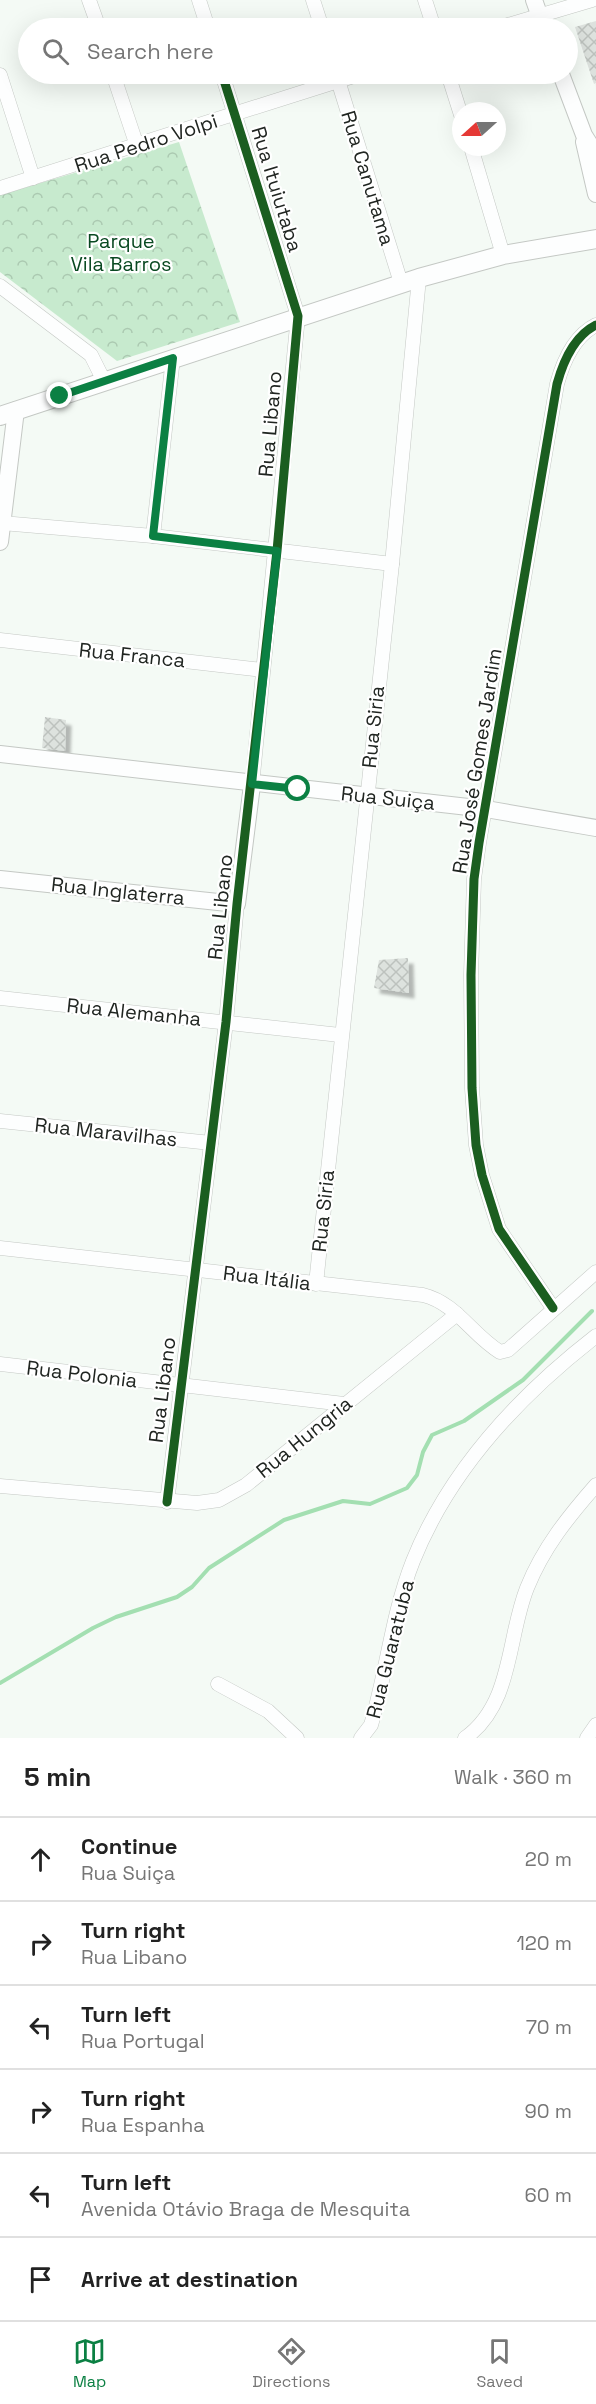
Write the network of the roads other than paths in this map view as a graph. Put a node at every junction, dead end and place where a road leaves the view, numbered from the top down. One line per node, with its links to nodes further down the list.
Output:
1 (89, 0): 7 (street)
2 (199, 0): 8 (street)
3 (313, 0): 9 (street)
4 (425, 0): 10 (street)
5 (592, 0): 6 (street)
6 (539, 15)
7 (95, 18)
8 (205, 18)
9 (319, 18)
10 (431, 18)
11 (0, 75): 24 (street)
12 (117, 84): 21 (street)
13 (225, 84): 19 (street, Rua Ituiutaba)
14 (318, 84): 19 (street, Rua Pedro Volpi)
15 (339, 84): 30 (street, Rua Canutama)
16 (451, 84): 18 (street)
17 (565, 84): 20 (street)
18 (457, 102)
19 (235, 114): 21 (street, Rua Pedro Volpi); 32 (street, Rua Ituiutaba)
20 (584, 135): 22 (street); 26 (street)
21 (137, 146): 24 (street, Rua Pedro Volpi)
22 (596, 154)
23 (474, 156): 28 (street)
24 (33, 178): 25 (street, Rua Pedro Volpi)
25 (0, 188)
26 (596, 194)
27 (596, 238): 28 (main road)
28 (503, 255): 29 (main road)
29 (419, 278): 30 (main road); 41 (street, Rua Siria)
30 (401, 283): 32 (main road)
31 (0, 286): 35 (street)
32 (298, 316): 34 (main road); 40 (street, Rua Libano)
33 (596, 325): 47 (street, Rua José Gomes Jardim)
34 (173, 358): 35 (main road); 38 (street)
35 (104, 381): 36 (main road)
36 (8, 413): 37 (street)
37 (2, 523): 38 (street); 39 (street)
38 (153, 536): 40 (street)
39 (0, 542)
40 (277, 551): 41 (street); 43 (street, Rua Libano)
41 (392, 564): 46 (street, Rua Siria)
42 (0, 640): 43 (street, Rua Franca)
43 (263, 670): 45 (street, Rua Libano)
44 (0, 754): 45 (street, Rua Suiça)
45 (252, 784): 46 (street, Rua Suiça); 50 (street, Rua Libano)
46 (366, 796): 47 (street, Rua Suiça); 53 (street, Rua Siria)
47 (486, 809): 48 (street, Rua Suiça); 60 (street, Rua José Gomes Jardim)
48 (596, 828)
49 (0, 879): 50 (street, Rua Inglaterra)
50 (237, 904): 52 (street, Rua Libano)
51 (0, 998): 52 (street, Rua Alemanha)
52 (226, 1022): 53 (street, Rua Alemanha); 55 (street, Rua Libano)
53 (340, 1035): 59 (street, Rua Siria)
54 (0, 1121): 55 (street, Rua Maravilhas)
55 (211, 1143): 57 (street, Rua Libano)
56 (0, 1248): 57 (street, Rua Itália)
57 (195, 1269): 59 (street, Rua Itália); 64 (street, Rua Libano)
58 (596, 1272): 60 (street)
59 (316, 1284): 61 (street, Rua Itália)
60 (553, 1308): 61 (street)
61 (457, 1314): 65 (street, Rua Hungria)
62 (596, 1336): 71 (street, Rua Guaratuba)
63 (0, 1364): 64 (street, Rua Polonia)
64 (181, 1386): 65 (street, Rua Polonia); 68 (street, Rua Libano)
65 (344, 1404): 68 (street, Rua Hungria)
66 (596, 1485): 73 (street)
67 (0, 1486): 68 (street, Rua Hungria)
68 (167, 1502)
69 (218, 1684): 72 (street)
70 (596, 1725): 74 (street)
71 (363, 1737)
72 (297, 1738)
73 (465, 1738)
74 (587, 1738)

